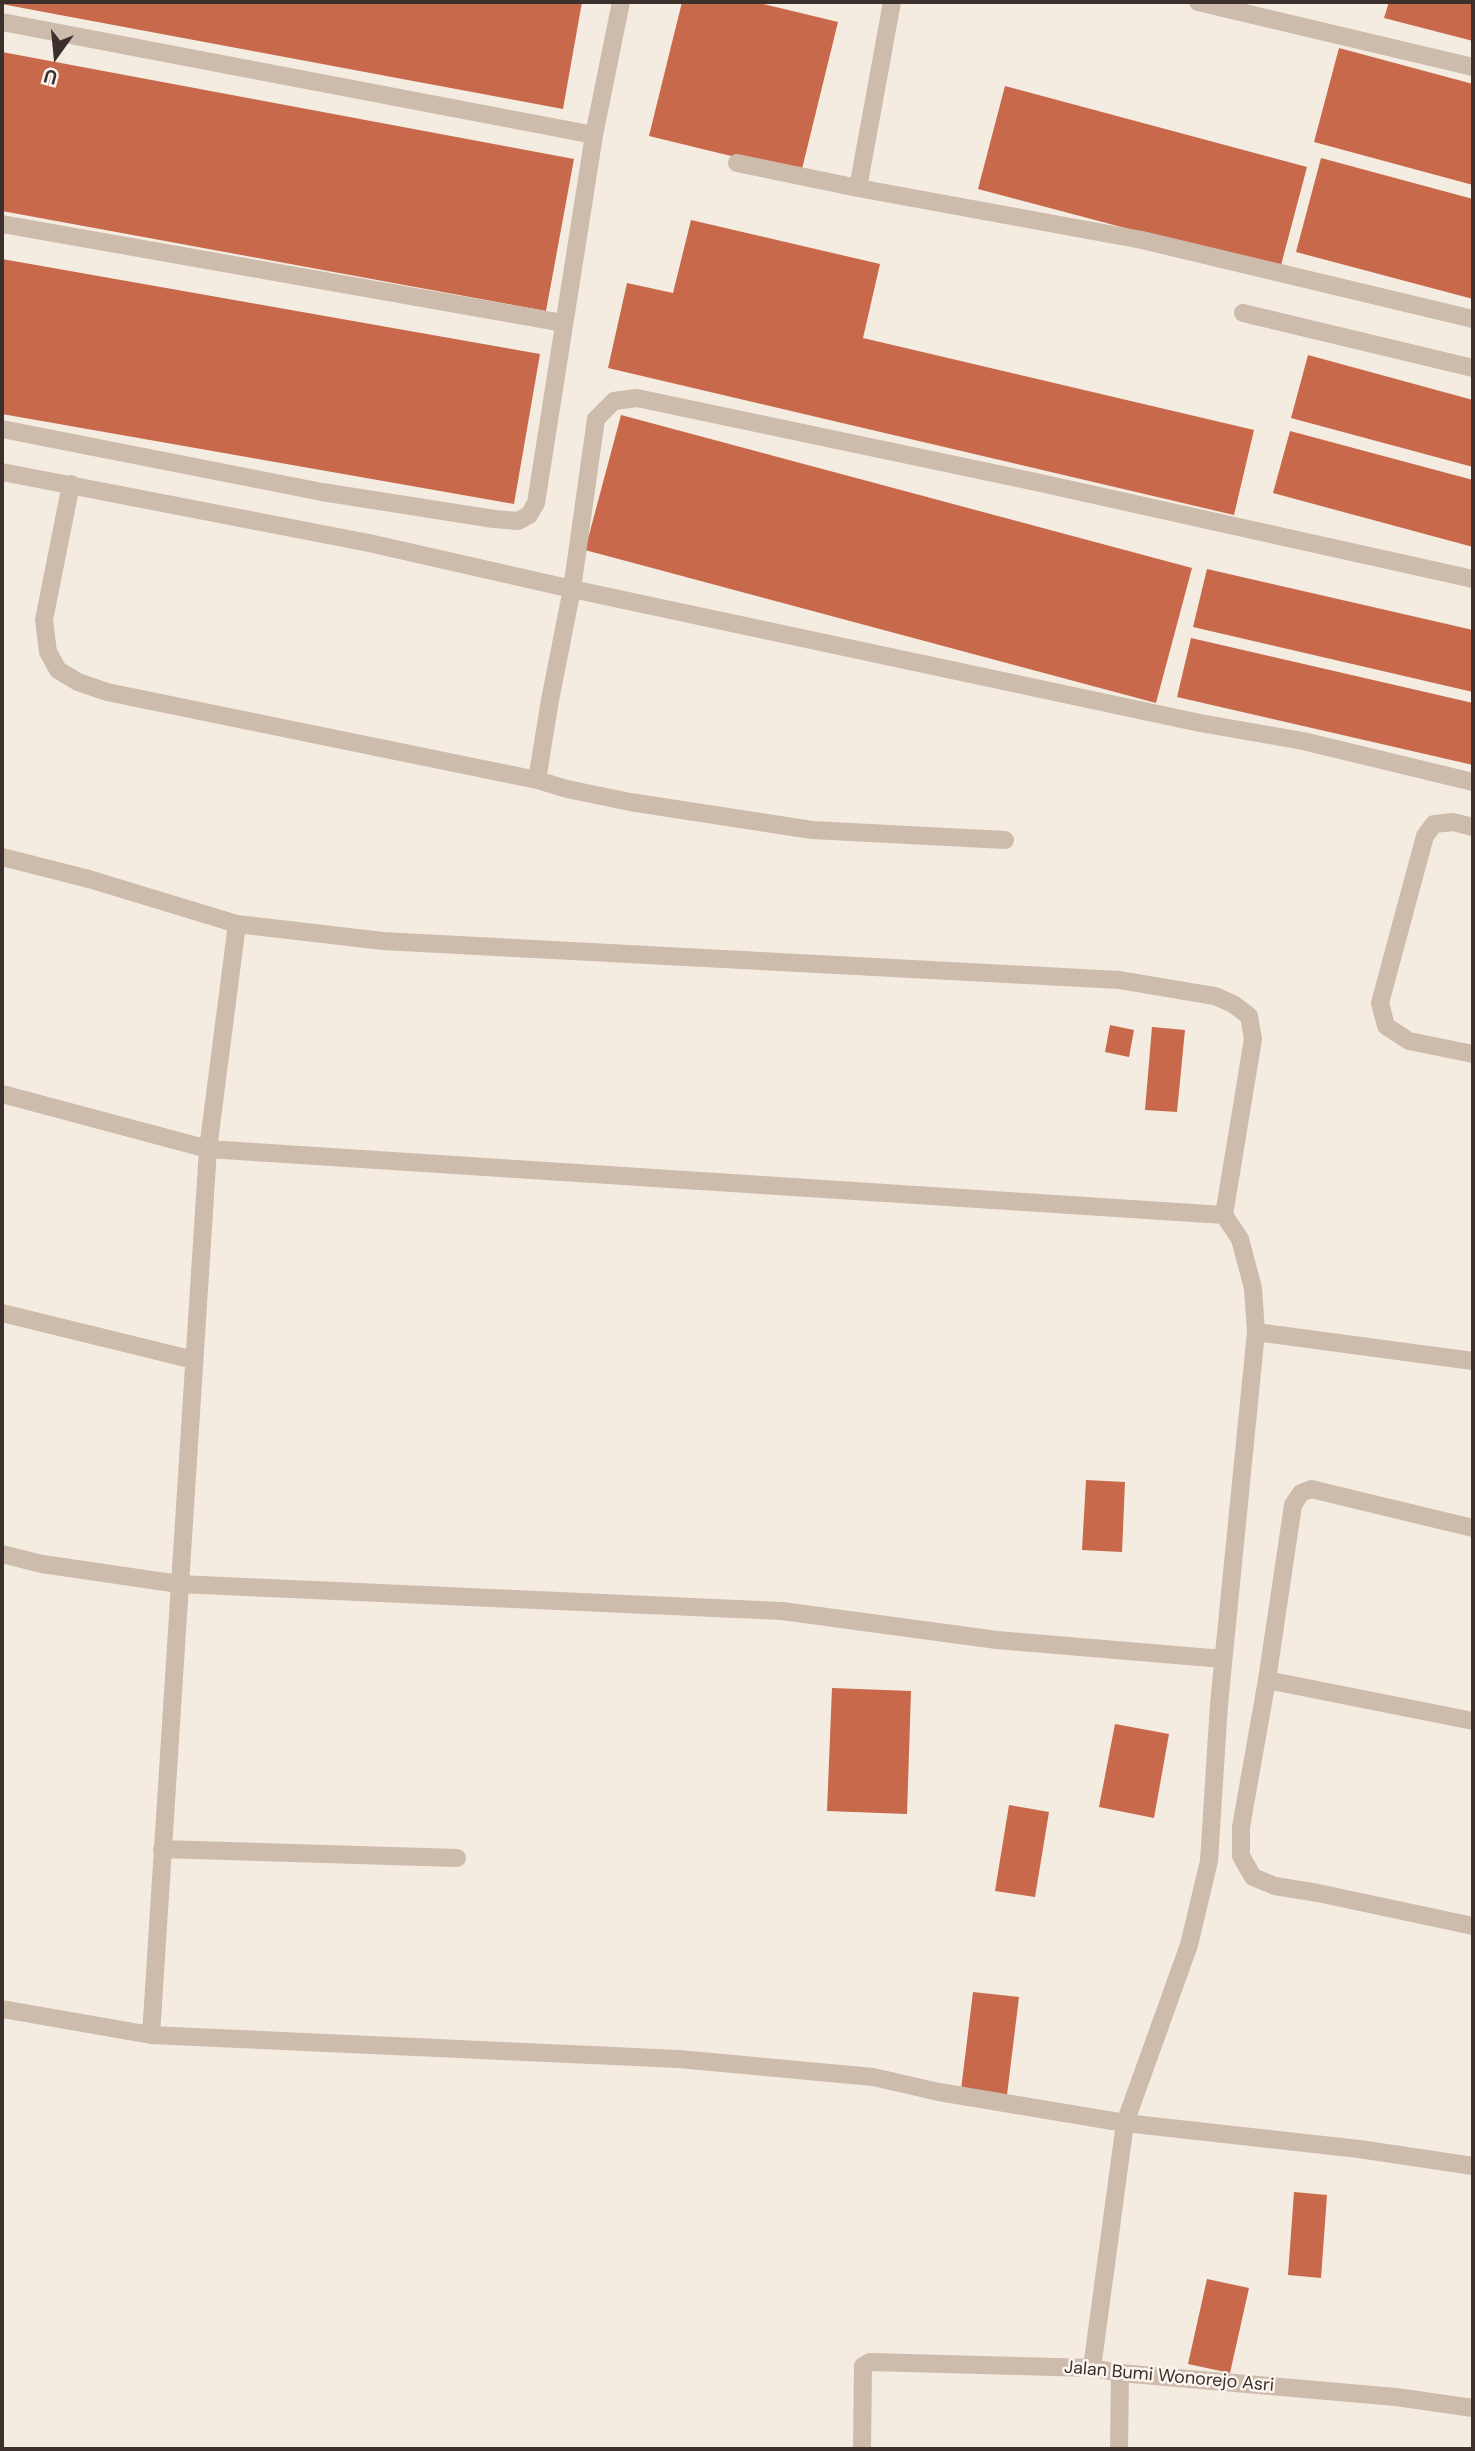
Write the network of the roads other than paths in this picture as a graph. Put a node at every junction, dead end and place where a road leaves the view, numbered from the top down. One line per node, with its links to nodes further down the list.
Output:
1 (621, 2): 6 (street)
2 (892, 2): 8 (street)
3 (1198, 2): 5 (street)
4 (2, 22): 6 (street)
5 (1473, 67)
6 (594, 135): 12 (street)
7 (737, 163): 8 (street)
8 (858, 188): 11 (street)
9 (2, 224): 12 (street)
10 (1243, 313): 13 (street)
11 (1473, 319)
12 (563, 323): 14 (street)
13 (1473, 368)
14 (2, 429)
15 (2, 472): 16 (street)
16 (71, 484): 18 (street); 19 (street)
17 (1473, 579): 18 (street)
18 (572, 589): 19 (street); 20 (street)
19 (537, 780): 22 (street)
20 (1473, 782)
21 (1473, 827): 25 (street)
22 (1005, 840)
23 (2, 858): 24 (street)
24 (237, 924): 27 (street); 28 (street)
25 (1473, 1054)
26 (2, 1094): 27 (street)
27 (208, 1149): 28 (street); 31 (street)
28 (1224, 1215): 30 (street)
29 (2, 1313): 31 (street)
30 (1256, 1332): 32 (street); 36 (street)
31 (194, 1360): 35 (street)
32 (1473, 1361)
33 (1473, 1528): 37 (street)
34 (2, 1554): 35 (street)
35 (179, 1584): 36 (street); 39 (street)
36 (1223, 1658): 44 (street)
37 (1266, 1680): 38 (street); 41 (street)
38 (1473, 1721)
39 (162, 1849): 40 (street); 43 (street)
40 (457, 1858)
41 (1473, 1926)
42 (2, 2008): 43 (street)
43 (151, 2035): 44 (street)
44 (1125, 2123): 45 (street); 46 (street)
45 (1473, 2166)
46 (1093, 2368): 47 (street, Jalan Bumi Wonorejo Asri); 49 (street, Jalan Bumi Wonorejo Asri)
47 (1120, 2373): 48 (street, Jalan Bumi Wonorejo Asri); 50 (street)
48 (1473, 2408)
49 (862, 2449)
50 (1119, 2449)

